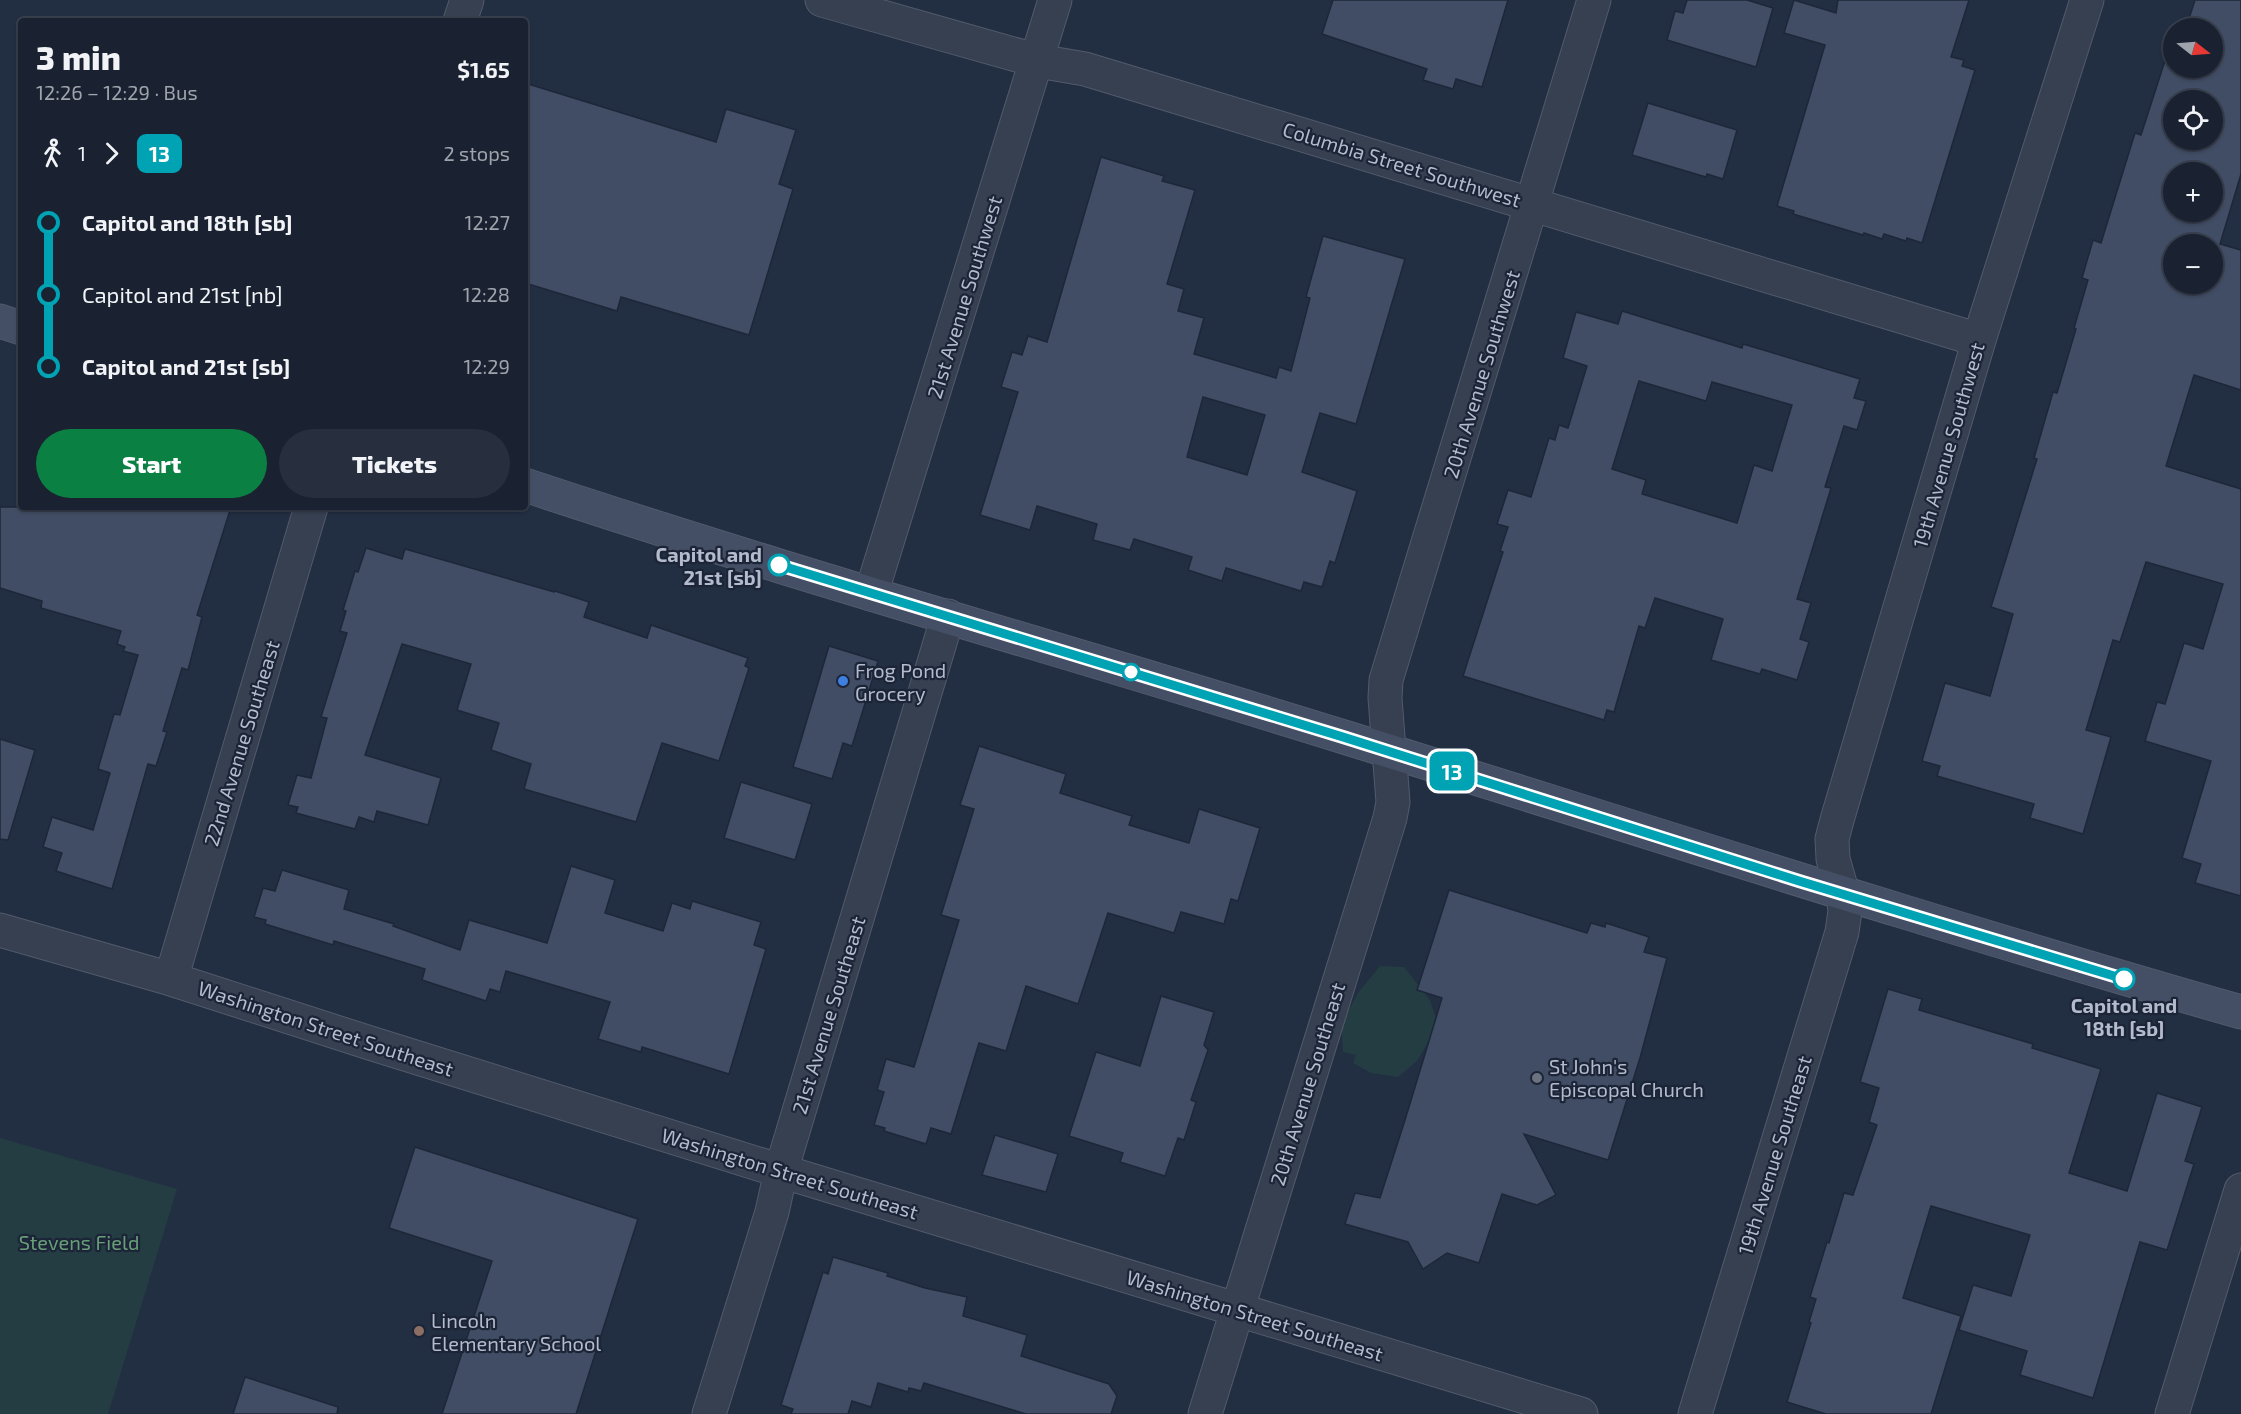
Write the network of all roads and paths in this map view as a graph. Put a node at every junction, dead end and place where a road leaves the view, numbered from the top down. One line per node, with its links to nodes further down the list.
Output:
1 (467, 0): 6 (street)
2 (822, 0): 7 (street, Columbia Street Southwest)
3 (1055, 0): 7 (street, 21st Avenue Southwest)
4 (1594, 0): 8 (street, 20th Avenue Southwest)
5 (2087, 0): 11 (street, 19th Avenue Southwest)
6 (461, 18)
7 (1038, 61): 8 (street, Columbia Street Southwest); 14 (street, 21st Avenue Southwest)
8 (1534, 203): 11 (street, Columbia Street Southwest); 16 (street, 20th Avenue Southwest)
9 (0, 321): 10 (main road)
10 (18, 327)
11 (1979, 340): 17 (street, 19th Avenue Southwest)
12 (528, 486): 14 (main road)
13 (310, 510): 19 (street, 22nd Avenue Southeast)
14 (871, 594): 15 (main road)
15 (948, 616): 16 (main road); 21 (street, 21st Avenue Southeast)
16 (1388, 751): 17 (main road); 23 (street, 20th Avenue Southeast)
17 (1843, 894): 20 (main road); 27 (street, 19th Avenue Southeast)
18 (0, 930): 19 (street, Washington Street Southeast)
19 (171, 979): 21 (street, Washington Street Southeast)
20 (2241, 1012)
21 (782, 1171): 23 (street, Washington Street Southeast); 24 (street, 21st Avenue Southeast)
22 (2241, 1190): 28 (street)
23 (1236, 1310): 25 (street, 20th Avenue Southeast); 26 (street, Washington Street Southeast)
24 (709, 1414)
25 (1205, 1414)
26 (1581, 1414)
27 (1695, 1414)
28 (2172, 1414)

